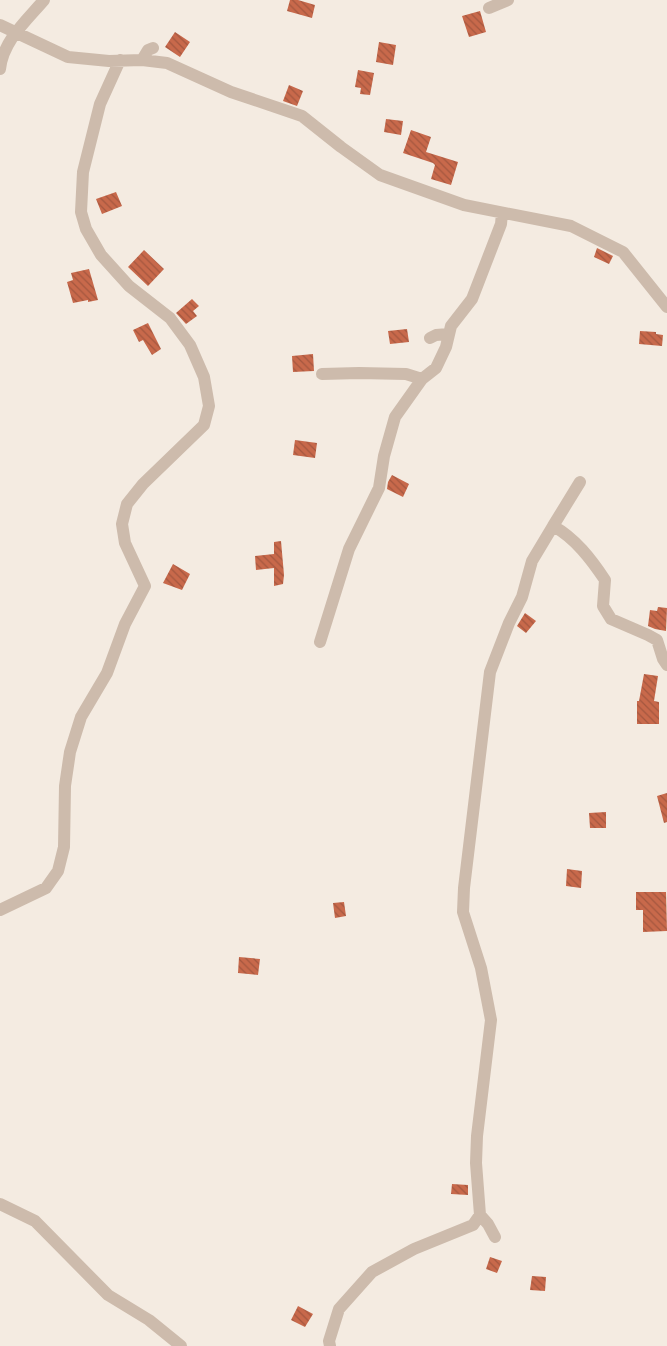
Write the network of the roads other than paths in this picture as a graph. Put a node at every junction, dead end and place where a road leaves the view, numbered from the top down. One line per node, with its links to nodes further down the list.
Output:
1 (44, 0): 5 (street)
2 (508, 0): 3 (street)
3 (489, 8)
4 (0, 25): 5 (street)
5 (16, 32): 7 (street); 9 (street)
6 (153, 48): 8 (street)
7 (120, 60): 8 (street); 20 (street)
8 (142, 60): 10 (street)
9 (0, 69)
10 (502, 213): 11 (street); 12 (street)
11 (667, 307)
12 (449, 334): 13 (street); 15 (street)
13 (430, 338)
14 (322, 374): 15 (street)
15 (422, 379): 18 (street)
16 (580, 482): 17 (street)
17 (553, 526): 19 (street); 22 (street)
18 (320, 642)
19 (667, 665)
20 (0, 910)
21 (0, 1204): 24 (street)
22 (480, 1215): 23 (street); 25 (street)
23 (495, 1237)
24 (181, 1346)
25 (330, 1346)

